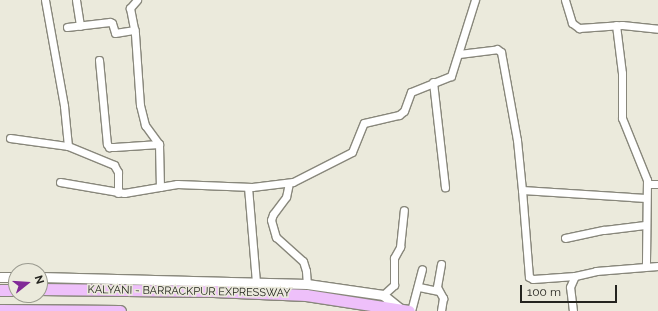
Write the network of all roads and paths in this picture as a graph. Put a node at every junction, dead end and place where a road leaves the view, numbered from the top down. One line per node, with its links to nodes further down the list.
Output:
1 (45, 0): 16 (street)
2 (76, 0): 7 (street)
3 (137, 0): 10 (street)
4 (475, 0): 11 (street)
5 (565, 0): 6 (street)
6 (616, 25): 9 (street); 19 (street)
7 (80, 26): 8 (street); 10 (street)
8 (67, 27)
9 (658, 29)
10 (135, 30): 15 (street)
11 (459, 54): 13 (street); 24 (street)
12 (99, 60): 15 (street)
13 (433, 82): 18 (street); 23 (street)
14 (10, 138): 16 (street)
15 (159, 144): 21 (street)
16 (68, 146): 25 (street)
17 (60, 182): 25 (street)
18 (289, 183): 22 (street); 37 (street)
19 (647, 184): 20 (street); 26 (street)
20 (658, 184)
21 (160, 187): 22 (street); 25 (street)
22 (248, 187): 36 (street)
23 (445, 187)
24 (522, 190): 26 (street); 35 (street)
25 (118, 193)
26 (646, 198): 28 (street)
27 (404, 210): 41 (street)
28 (645, 225): 29 (street); 31 (street)
29 (565, 238)
30 (441, 264): 40 (street)
31 (646, 266): 32 (street); 35 (street)
32 (658, 266)
33 (422, 269): 38 (street)
34 (48, 276): 36 (street)
35 (575, 276): 46 (street)
36 (256, 282): 37 (street)
37 (307, 284): 41 (street)
38 (418, 287): 40 (street); 43 (street)
39 (48, 289): 43 (highway, KALYANI - BARRACKPUR EXPRESSWAY)
40 (438, 291): 45 (street)
41 (383, 295): 43 (street)
42 (0, 310): 44 (highway, KALYANI - BARRACKPUR EXPRESSWAY)
43 (407, 310)
44 (120, 311)
45 (441, 311)
46 (573, 311)

